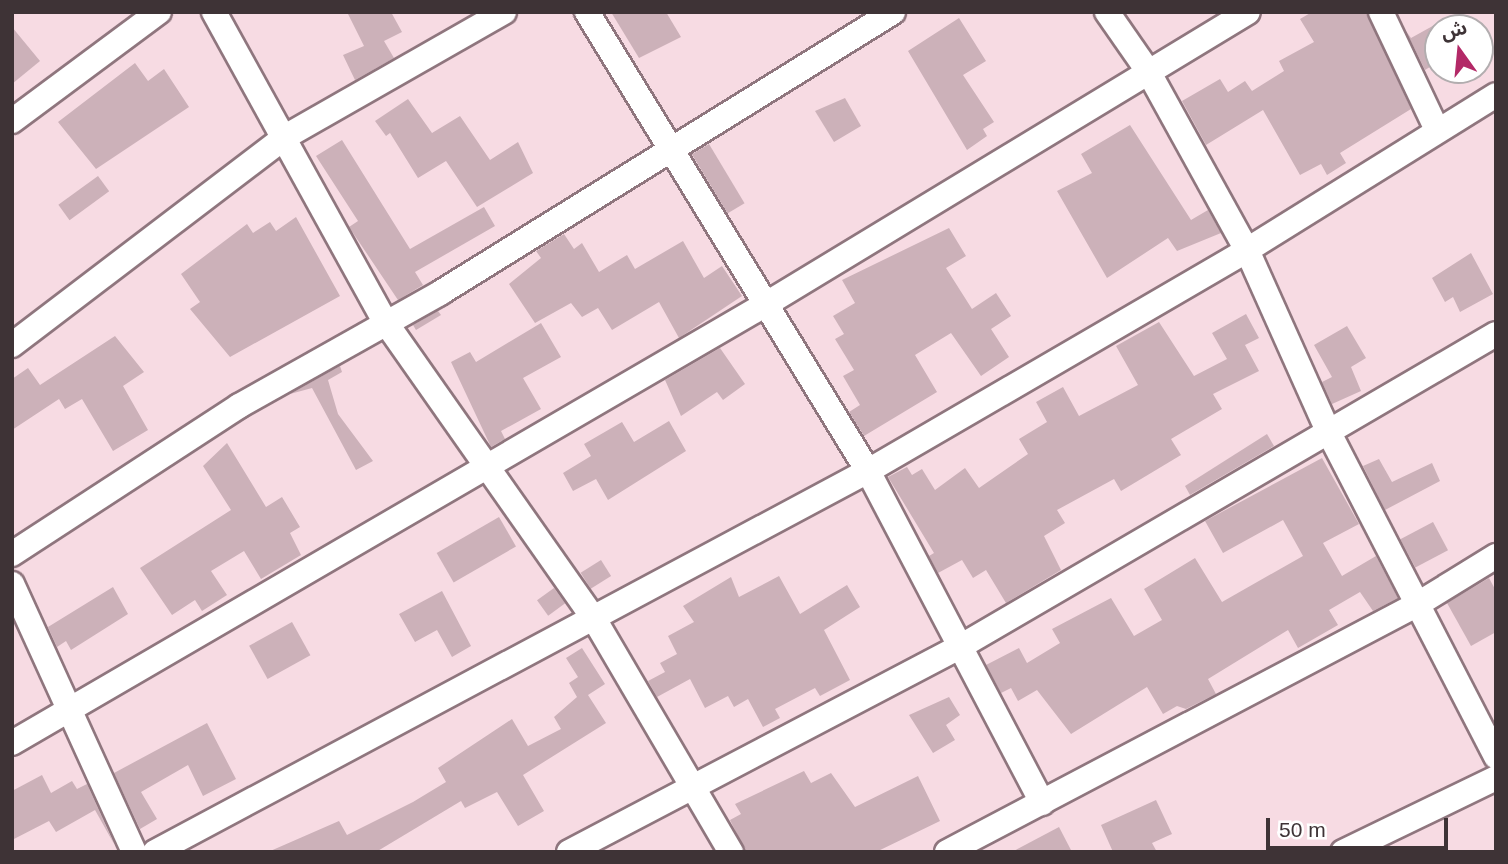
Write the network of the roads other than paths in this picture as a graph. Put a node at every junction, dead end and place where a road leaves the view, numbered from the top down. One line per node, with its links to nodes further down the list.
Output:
1 (159, 12): 11 (street)
2 (214, 12): 13 (street)
3 (503, 12): 13 (street)
4 (587, 12): 14 (street)
5 (894, 12): 14 (street)
6 (1107, 12): 9 (street)
7 (1248, 12): 9 (street)
8 (1381, 12): 12 (street)
9 (1148, 71): 15 (street); 16 (street)
10 (1496, 94): 12 (street)
11 (12, 121)
12 (1437, 130): 15 (street)
13 (285, 137): 17 (street); 19 (street)
14 (668, 147): 16 (street); 17 (street)
15 (1247, 250): 20 (street); 22 (street)
16 (768, 303): 21 (street); 22 (street)
17 (384, 320): 21 (street); 23 (street)
18 (1496, 334): 20 (street)
19 (12, 345)
20 (1329, 433): 26 (street); 28 (street)
21 (482, 464): 27 (street); 29 (street)
22 (868, 471): 27 (street); 28 (street)
23 (12, 555)
24 (1496, 556): 26 (street)
25 (12, 584): 29 (street)
26 (1418, 604): 30 (street); 34 (street)
27 (593, 617): 33 (street); 36 (street)
28 (958, 649): 33 (street); 34 (street)
29 (68, 705): 31 (street); 35 (street)
30 (1492, 741)
31 (12, 743)
32 (1496, 778): 40 (street)
33 (692, 787): 37 (street); 38 (street)
34 (1042, 803): 39 (street)
35 (134, 852)
36 (155, 852)
37 (569, 852)
38 (731, 852)
39 (947, 852)
40 (1343, 852)

